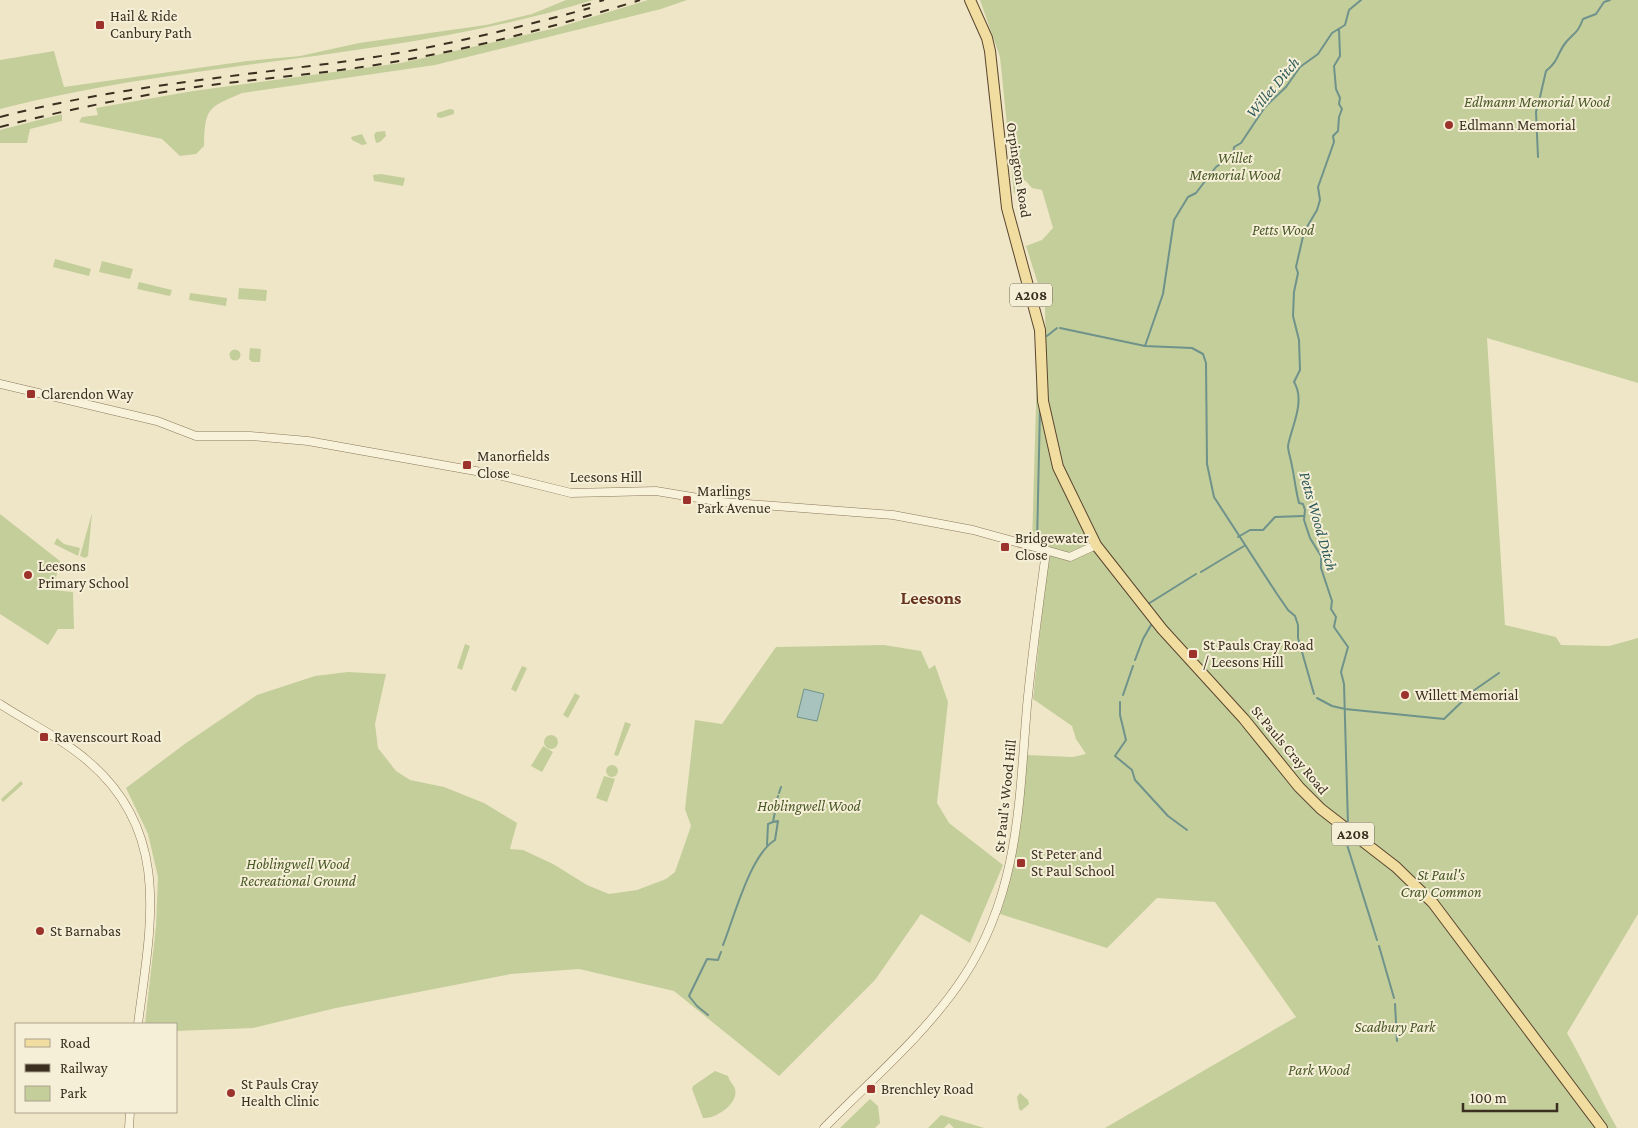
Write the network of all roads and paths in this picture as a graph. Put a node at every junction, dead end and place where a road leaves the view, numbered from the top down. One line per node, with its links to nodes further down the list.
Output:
1 (970, 0): 3 (main road, Orpington Road / A208)
2 (0, 384): 4 (street, Leesons Hill)
3 (1096, 545): 4 (street, Leesons Hill); 10 (main road, St Pauls Cray Road / A208)
4 (1046, 552): 9 (street, St Paul's Wood Hill)
5 (0, 704): 6 (street)
6 (138, 1023)
7 (130, 1113): 8 (street)
8 (130, 1128)
9 (824, 1128)
10 (1602, 1128)

